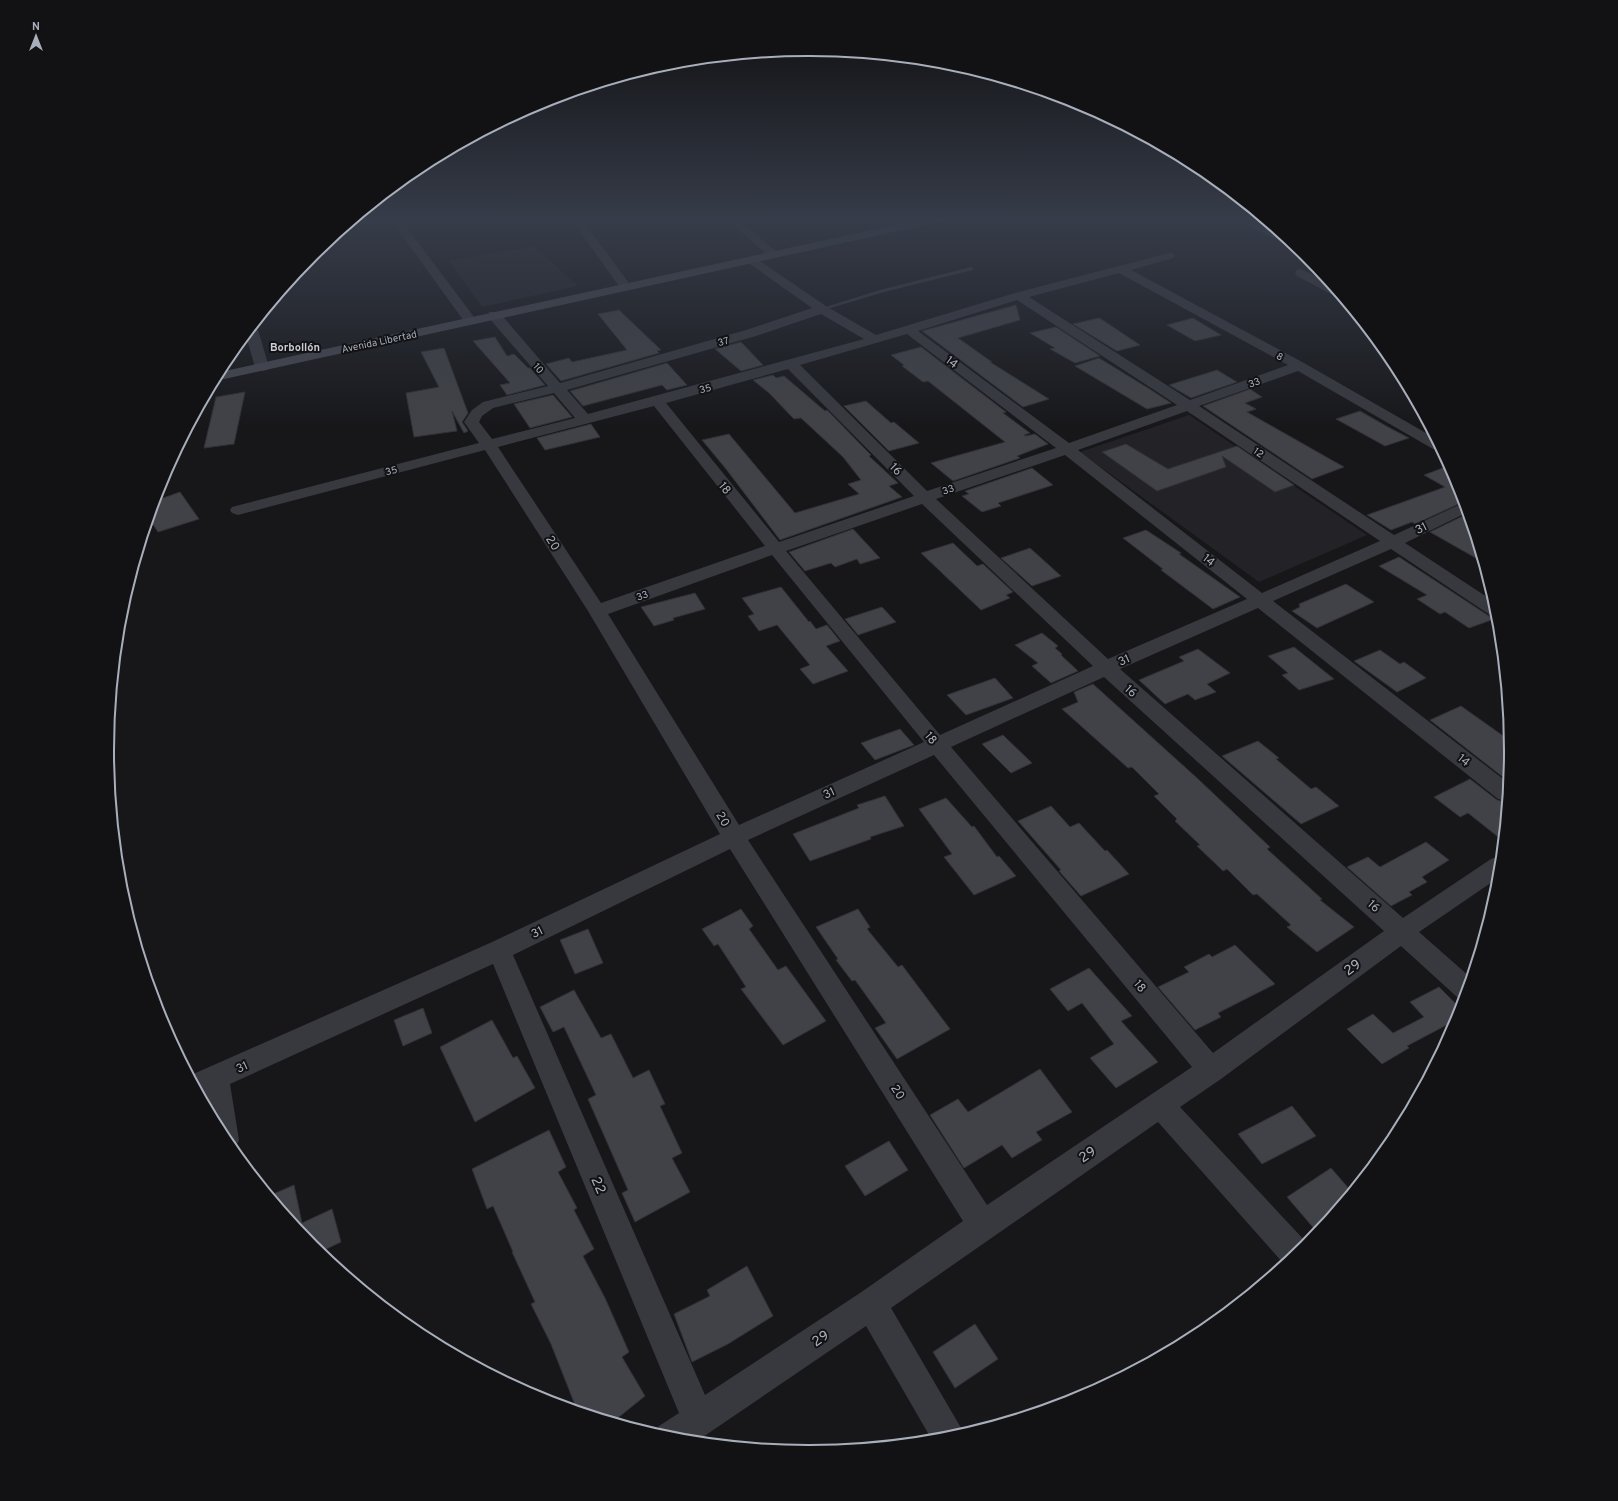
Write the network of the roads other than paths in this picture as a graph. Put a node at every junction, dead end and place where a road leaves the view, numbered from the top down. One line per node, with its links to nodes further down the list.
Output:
1 (448, 289): 10 (street)
2 (611, 289): 9 (main road, Avenida Libertad)
3 (793, 289): 8 (street)
4 (890, 289): 8 (lane, 37)
5 (1045, 289): 7 (street, 35)
6 (1157, 289): 15 (street, 8)
7 (1019, 296): 11 (street, 35); 20 (street, 12)
8 (822, 309): 13 (street); 18 (street, 37)
9 (494, 315): 10 (main road, Avenida Libertad); 18 (street, 10)
10 (471, 320): 16 (main road, Avenida Libertad)
11 (909, 330): 13 (street, 35); 25 (street, 14)
12 (253, 336): 16 (street)
13 (876, 340): 14 (street, 35)
14 (791, 364): 19 (street, 35); 26 (street, 16)
15 (1299, 366): 20 (street, 33); 23 (street, 8)
16 (262, 367): 17 (main road, Avenida Libertad)
17 (226, 375)
18 (555, 387): 21 (street, 37); 22 (street, 10)
19 (656, 401): 22 (street, 35); 30 (street, 18)
20 (1189, 406): 25 (street, 33); 29 (street, 12)
21 (477, 413): 24 (street, 20)
22 (585, 420): 24 (street, 35)
23 (1432, 442)
24 (489, 444): 28 (street, 35); 33 (street, 20)
25 (1067, 449): 26 (street, 33); 31 (street, 14)
26 (924, 497): 30 (street, 33); 34 (street, 16)
27 (1460, 509): 29 (street, 31)
28 (238, 510)
29 (1393, 542): 31 (street, 31); 32 (street, 12)
30 (774, 549): 33 (street, 33); 35 (street, 18)
31 (1259, 600): 34 (street, 31); 36 (street, 14)
32 (1488, 606)
33 (597, 611): 37 (street, 20)
34 (1106, 668): 35 (street, 31); 39 (street, 16)
35 (937, 745): 37 (street, 31); 42 (street, 18)
36 (1502, 790)
37 (734, 837): 40 (street, 31); 46 (street, 20)
38 (1493, 870): 39 (street, 29)
39 (1402, 931): 41 (street, 16); 42 (street, 29)
40 (499, 950): 43 (street, 31); 49 (street, 22)
41 (1462, 986)
42 (1211, 1070): 44 (street, 29)
43 (206, 1082): 45 (street)
44 (1160, 1105): 46 (street, 29); 47 (street)
45 (215, 1109)
46 (983, 1225): 48 (street, 29)
47 (1292, 1250)
48 (871, 1304): 49 (street, 29); 50 (street)
49 (699, 1420): 51 (street, 29)
50 (947, 1431)
51 (679, 1433)

